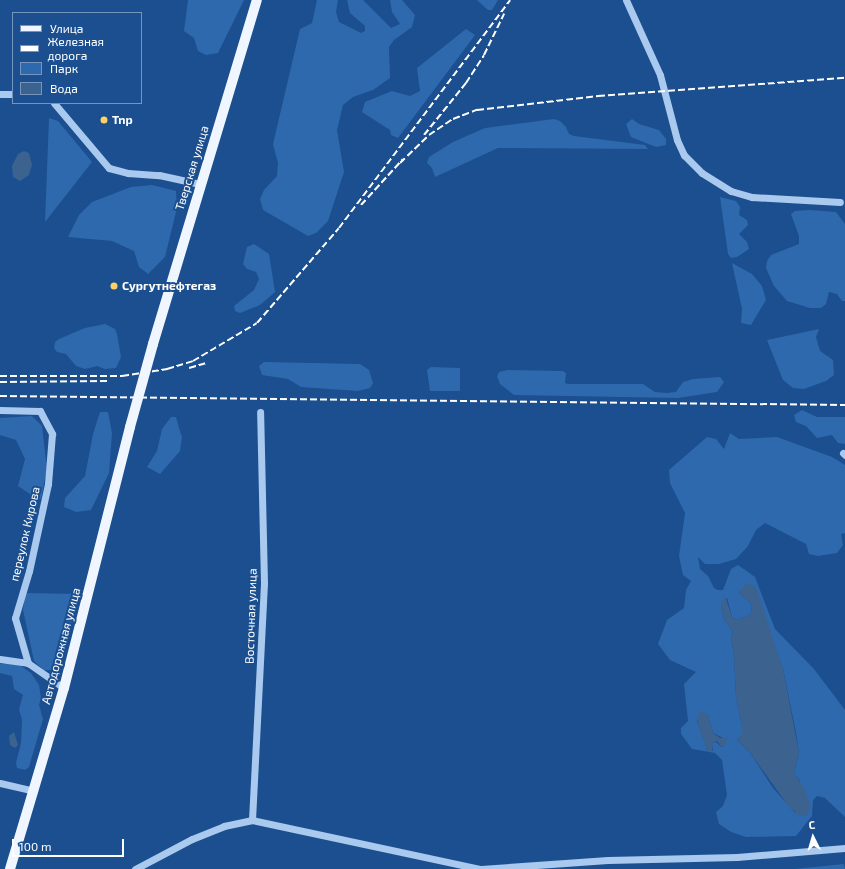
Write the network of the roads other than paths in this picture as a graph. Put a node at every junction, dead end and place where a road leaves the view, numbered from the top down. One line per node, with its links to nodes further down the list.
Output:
1 (258, 0): 6 (main road, Тверская улица)
2 (626, 0): 7 (street)
3 (0, 94): 4 (street)
4 (12, 94)
5 (55, 104): 6 (street)
6 (200, 184): 10 (main road, Тверская улица, bridge)
7 (840, 202)
8 (0, 410): 12 (street, переулок Кирова)
9 (260, 412): 16 (street, Восточная улица)
10 (130, 427): 13 (main road, Автодорожная улица)
11 (0, 659): 12 (street)
12 (28, 663): 13 (street)
13 (64, 688): 15 (main road, Автодорожная улица)
14 (0, 783): 15 (street)
15 (34, 791): 18 (main road, Автодорожная улица)
16 (252, 820): 17 (street); 19 (street)
17 (845, 848)
18 (10, 869)
19 (135, 869)

